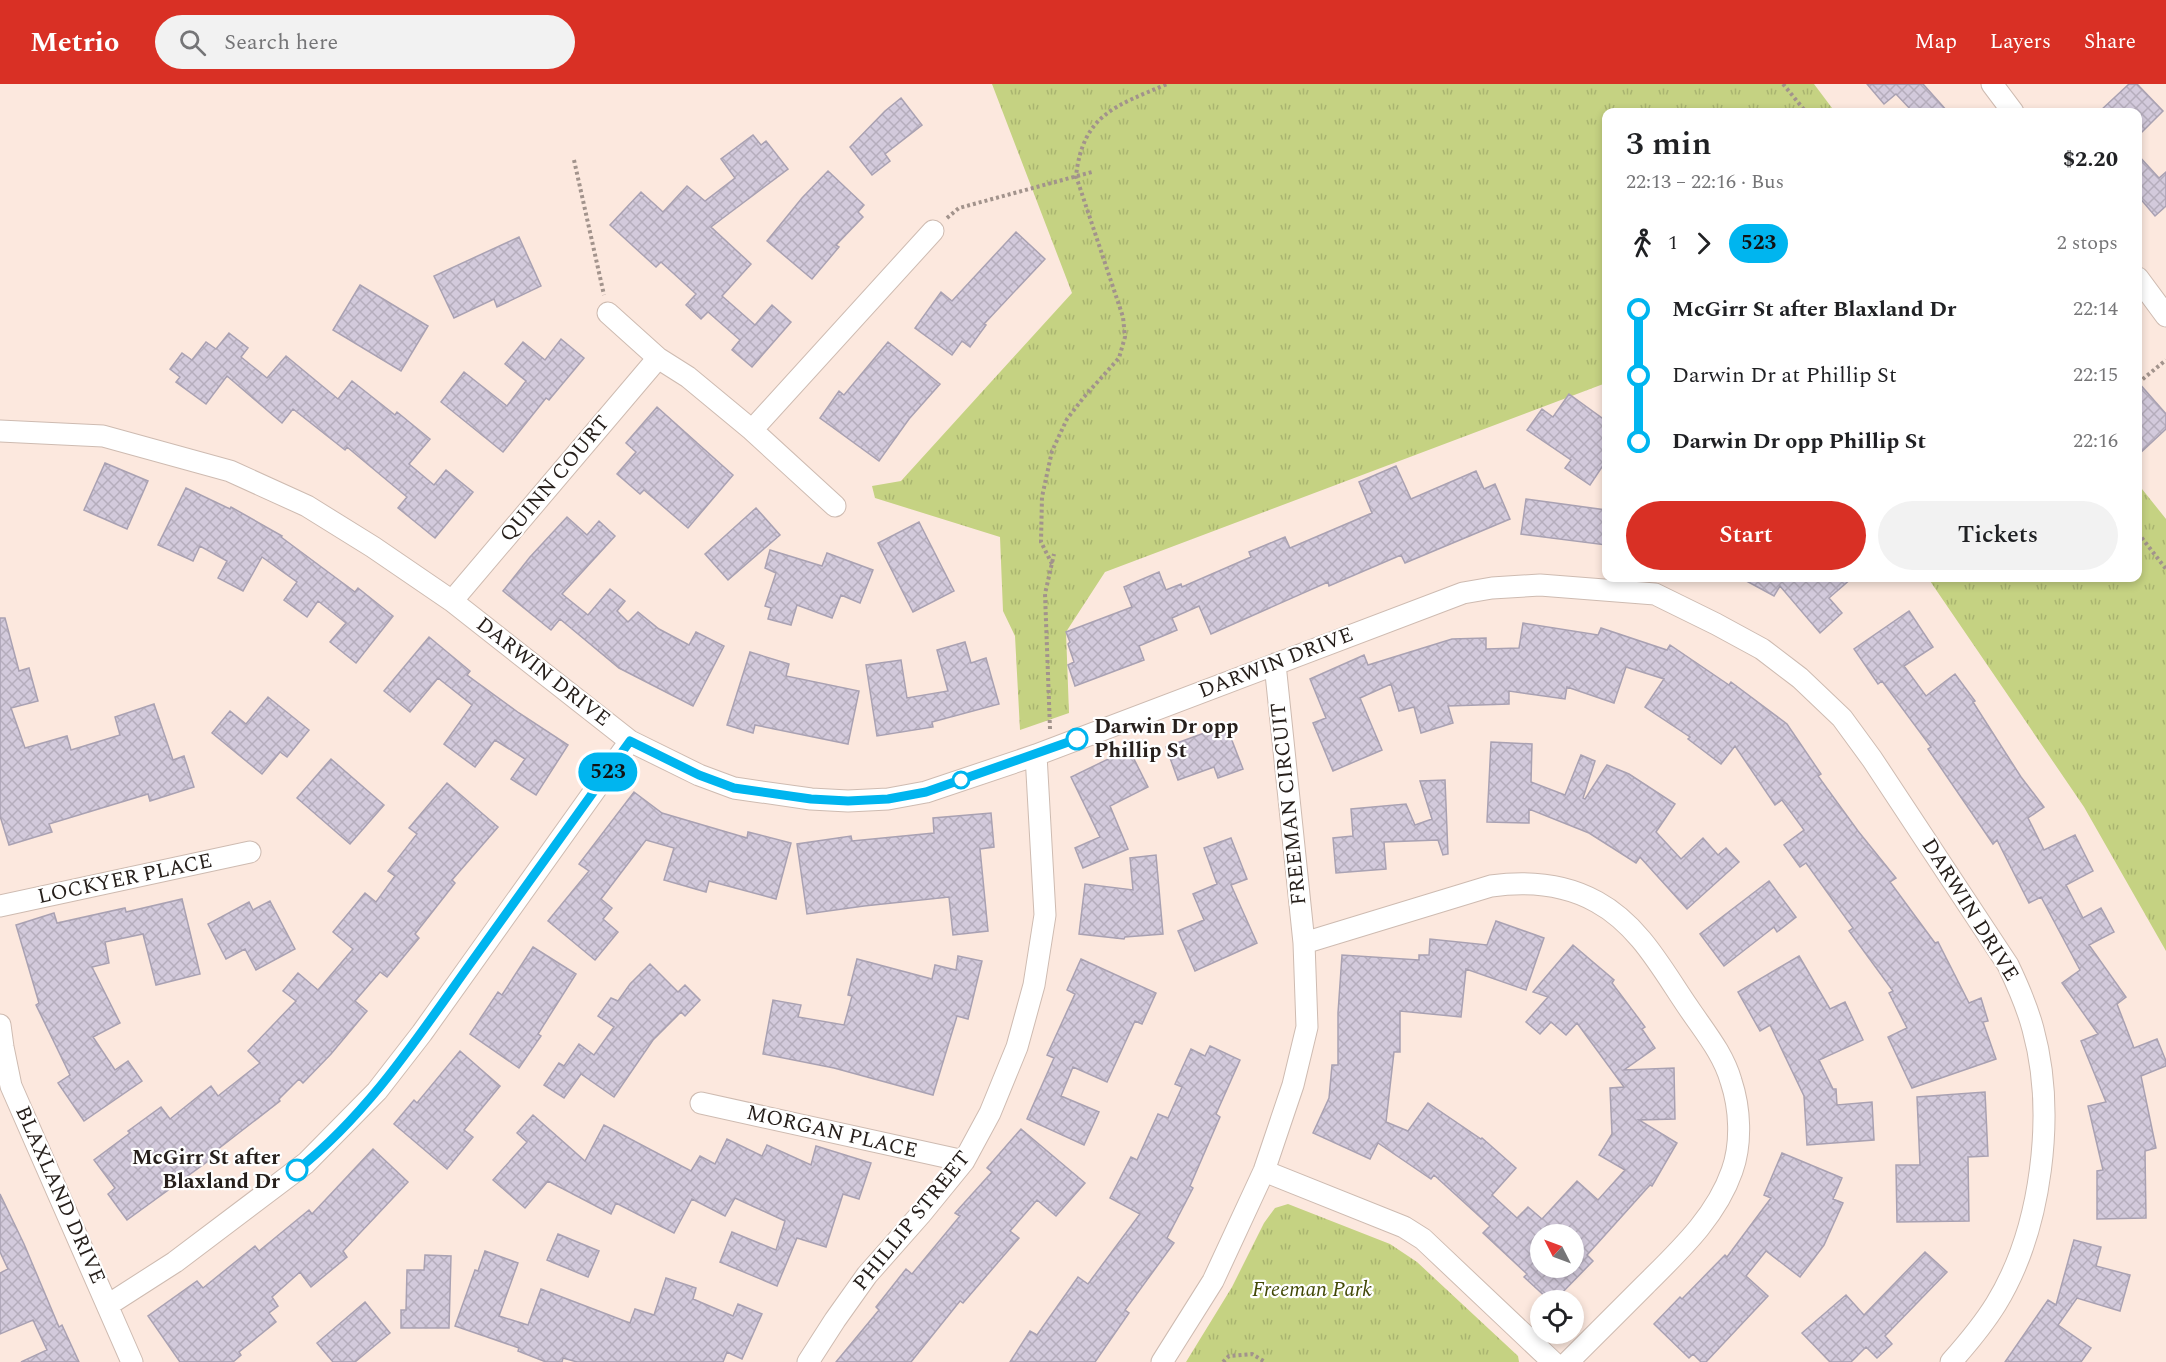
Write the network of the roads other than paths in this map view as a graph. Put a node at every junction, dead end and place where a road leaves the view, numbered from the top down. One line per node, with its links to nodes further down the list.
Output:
1 (1992, 84): 2 (street)
2 (2010, 108)
3 (933, 231): 8 (street)
4 (2142, 283): 6 (street)
5 (608, 313): 7 (street)
6 (2166, 316)
7 (658, 358): 8 (street); 12 (street, QUINN COURT)
8 (752, 430): 10 (street)
9 (0, 431): 12 (street, DARWIN DRIVE)
10 (835, 506)
11 (1657, 586): 13 (street, DARWIN DRIVE); 29 (street, DARWIN DRIVE)
12 (452, 601): 14 (street, DARWIN DRIVE)
13 (1275, 664): 15 (street, DARWIN DRIVE); 18 (street, FREEMAN CIRCUIT)
14 (630, 741): 15 (street, DARWIN DRIVE); 23 (street)
15 (1045, 751): 21 (street, PHILLIP STREET)
16 (250, 852): 17 (street, LOCKYER PLACE)
17 (0, 906)
18 (1304, 944): 22 (street, FREEMAN CIRCUIT); 28 (street)
19 (0, 1024): 23 (street, BLAXLAND DRIVE)
20 (701, 1103): 21 (street, MORGAN PLACE)
21 (964, 1161): 25 (street, PHILLIP STREET)
22 (1264, 1171): 26 (street, FREEMAN CIRCUIT); 27 (street)
23 (108, 1305): 24 (street, BLAXLAND DRIVE)
24 (132, 1362)
25 (808, 1362)
26 (1162, 1362)
27 (1553, 1362)
28 (1568, 1362)
29 (1951, 1362)

